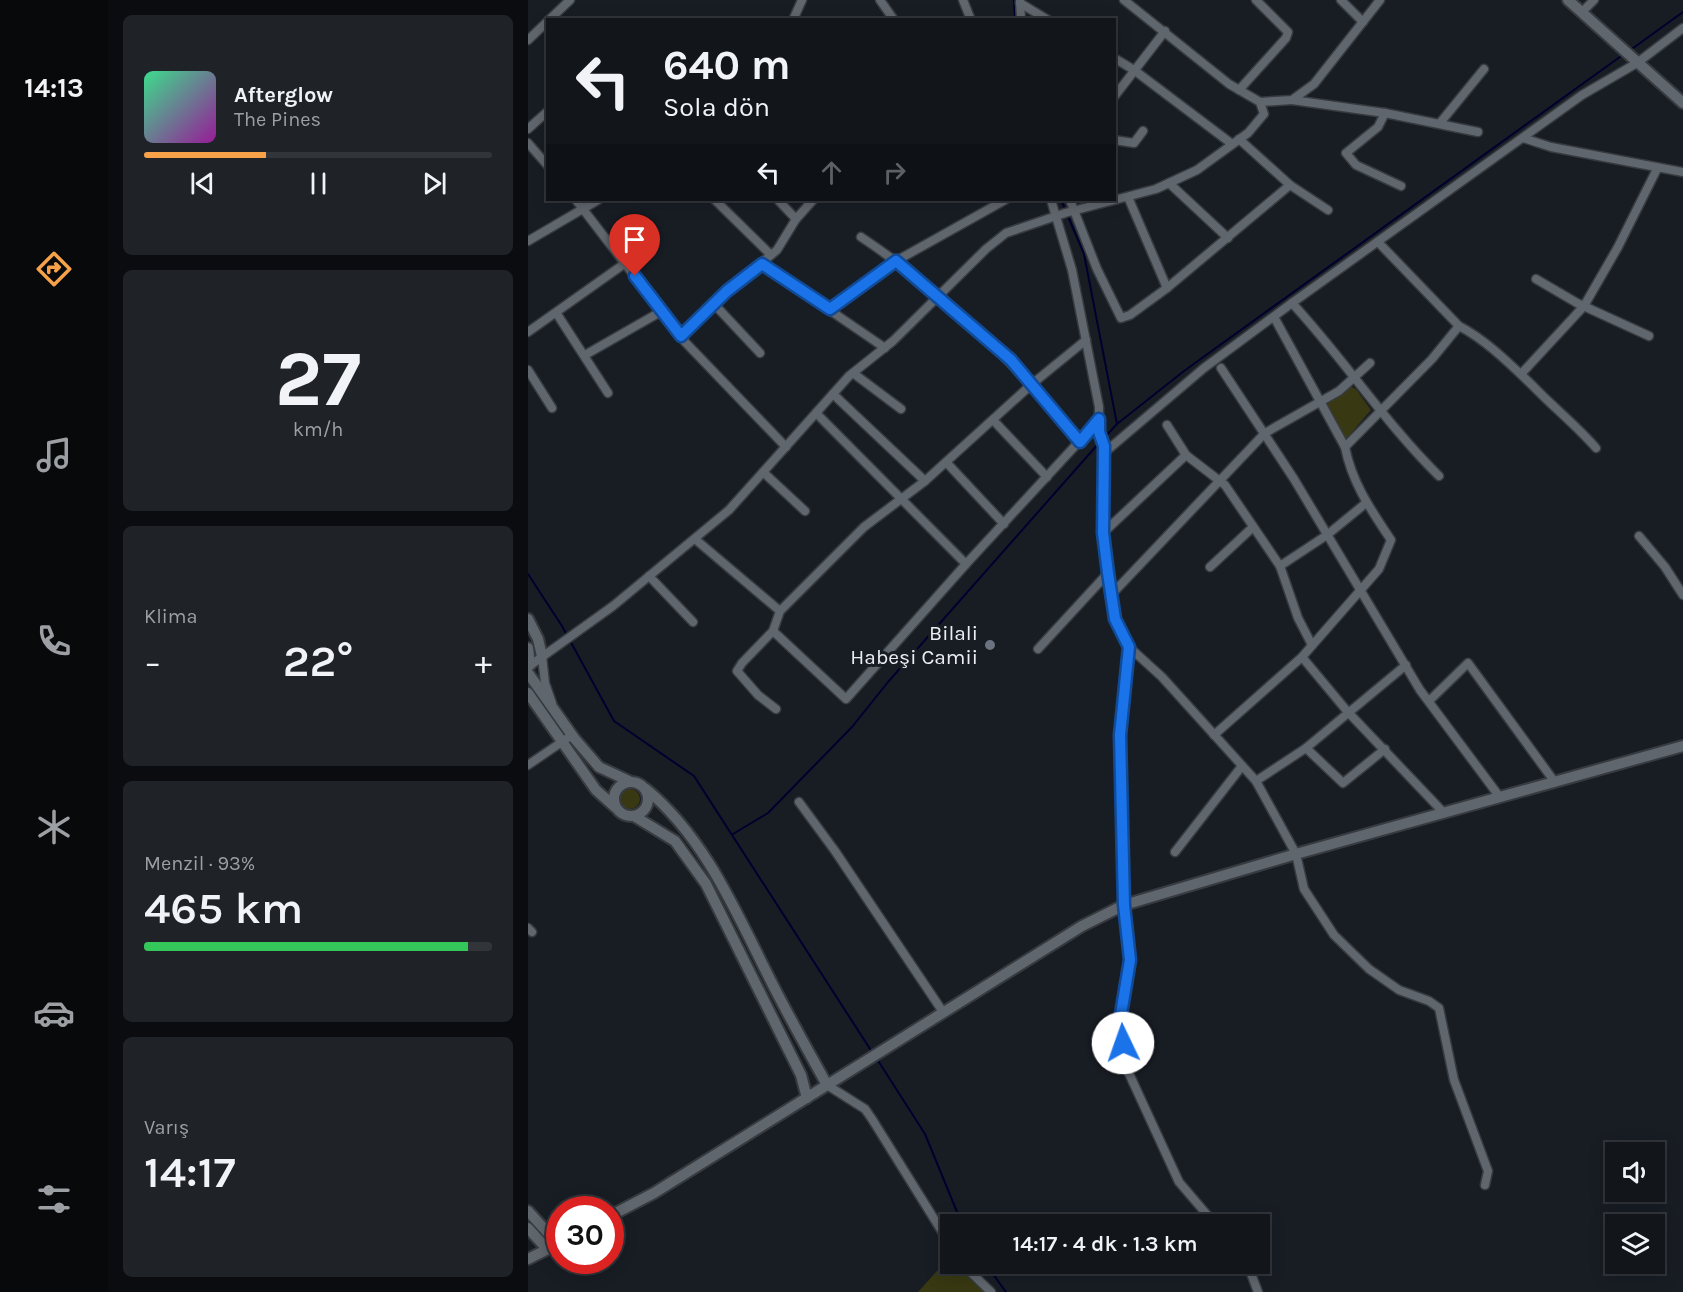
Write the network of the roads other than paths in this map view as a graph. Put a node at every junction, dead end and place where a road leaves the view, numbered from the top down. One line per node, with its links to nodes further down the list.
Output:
1 (570, 0): 13 (street)
2 (802, 0): 14 (street)
3 (880, 0): 15 (street)
4 (963, 0): 16 (street)
5 (1124, 0): 22 (street)
6 (1256, 0): 28 (street)
7 (1341, 0): 19 (street)
8 (1380, 0): 19 (street)
9 (1568, 0): 12 (street)
10 (1594, 0): 12 (street)
11 (1020, 2): 17 (street); 18 (street)
12 (1582, 12): 25 (street)
13 (551, 18)
14 (794, 18)
15 (893, 18)
16 (970, 18)
17 (1021, 18)
18 (1045, 18)
19 (1363, 22): 30 (street)
20 (546, 23): 23 (street)
21 (1683, 28): 25 (street)
22 (1165, 31): 27 (street); 28 (street)
23 (528, 40)
24 (1116, 59): 27 (street)
25 (1634, 61): 32 (street); 39 (street)
26 (1484, 69): 35 (street)
27 (1134, 70): 29 (street); 41 (street)
28 (1239, 90): 31 (street)
29 (1116, 94)
30 (1292, 100): 31 (street); 34 (street)
31 (1260, 102): 41 (street)
32 (1683, 103)
33 (546, 113): 36 (street)
34 (1385, 113): 35 (street); 48 (street)
35 (1440, 123): 38 (street)
36 (528, 129)
37 (1143, 131): 40 (street)
38 (1478, 132)
39 (1523, 138): 44 (street); 66 (street)
40 (1116, 140)
41 (1236, 142): 46 (street); 47 (street)
42 (528, 143): 43 (street)
43 (546, 164)
44 (1657, 169): 45 (street); 77 (street)
45 (1683, 172)
46 (1169, 183): 50 (street); 65 (street)
47 (1290, 185): 61 (street); 65 (street)
48 (1401, 186)
49 (1116, 197): 50 (street)
50 (1128, 197): 73 (street)
51 (577, 201): 60 (street)
52 (596, 201): 60 (street)
53 (716, 201): 68 (street)
54 (779, 201): 63 (street)
55 (811, 201): 63 (street)
56 (1003, 201): 69 (street)
57 (1052, 201): 62 (street)
58 (1070, 201): 62 (street)
59 (1104, 201): 62 (street)
60 (582, 207): 67 (street); 70 (street)
61 (1328, 210)
62 (1067, 213): 73 (street); 74 (street); 86 (street)
63 (796, 219): 68 (street)
64 (861, 237): 69 (street)
65 (1228, 237): 73 (street)
66 (1378, 242): 75 (street); 82 (street)
67 (529, 243)
68 (771, 255): 71 (street)
69 (896, 261): 74 (street); 78 (street)
70 (624, 264): 79 (street); 80 (street)
71 (762, 264): 76 (street); 78 (street)
72 (1536, 279): 77 (street)
73 (1167, 288)
74 (939, 296): 87 (street); 96 (street)
75 (1292, 303): 81 (street); 95 (street)
76 (714, 304): 84 (street); 88 (street)
77 (1584, 306): 85 (street); 94 (street)
78 (830, 309): 87 (street)
79 (662, 311): 84 (street); 89 (street)
80 (557, 314): 83 (street); 89 (street)
81 (1274, 317): 99 (street); 112 (street)
82 (1459, 326): 94 (street); 102 (street)
83 (528, 332)
84 (681, 336): 109 (street)
85 (1648, 336)
86 (1086, 340): 96 (street); 104 (street)
87 (885, 348): 93 (street)
88 (760, 353)
89 (585, 355): 97 (street)
90 (1370, 363): 95 (street)
91 (1221, 368): 107 (street)
92 (528, 370): 100 (street)
93 (853, 373): 98 (street); 101 (street)
94 (1521, 374): 111 (street)
95 (1354, 379): 99 (street); 102 (street)
96 (1032, 384): 105 (street); 108 (street)
97 (608, 393)
98 (833, 394): 103 (street); 118 (street)
99 (1320, 403): 107 (street); 110 (street)
100 (552, 408)
101 (901, 409)
102 (1381, 411): 110 (street); 116 (street)
103 (816, 413): 109 (street); 120 (street)
104 (1099, 419): 108 (street); 112 (street)
105 (993, 420): 114 (street); 117 (street)
106 (1167, 425): 113 (street)
107 (1265, 433): 119 (street); 126 (street)
108 (1080, 442): 117 (street)
109 (786, 447): 115 (street)
110 (1345, 447): 121 (street)
111 (1596, 448)
112 (1104, 449): 125 (street)
113 (1186, 455): 119 (street); 125 (street)
114 (946, 462): 118 (street); 123 (street)
115 (763, 472): 122 (street); 128 (street)
116 (1439, 476)
117 (1047, 477): 123 (street)
118 (925, 481): 120 (street)
119 (1221, 481): 124 (street); 135 (street)
120 (902, 500): 129 (street); 137 (street)
121 (1366, 503): 126 (street); 134 (street)
122 (805, 511)
123 (1004, 524): 129 (street)
124 (1252, 528): 130 (street); 131 (street)
125 (1103, 533): 132 (street)
126 (1327, 535): 130 (street); 134 (street)
127 (1639, 536): 136 (street)
128 (695, 539): 133 (street); 137 (street)
129 (966, 564): 140 (street)
130 (1280, 566): 141 (street)
131 (1210, 567)
132 (1108, 573): 135 (street); 144 (street)
133 (649, 576): 139 (street); 145 (street)
134 (1360, 590): 141 (street); 147 (street)
135 (1111, 595): 142 (street)
136 (1683, 596)
137 (780, 611): 140 (street)
138 (528, 619): 145 (street)
139 (693, 622)
140 (773, 631): 152 (street)
141 (1312, 645): 146 (street)
142 (1129, 647): 155 (street); 173 (street)
143 (528, 648): 148 (street)
144 (1038, 649)
145 (542, 656): 148 (street); 151 (street)
146 (1302, 657): 153 (street); 155 (street)
147 (1406, 665): 150 (street); 153 (street)
148 (529, 668): 151 (street)
149 (528, 693): 156 (street)
150 (1429, 701): 164 (street); 166 (street)
151 (554, 709): 154 (street)
152 (777, 710)
153 (1347, 711): 158 (street); 159 (street)
154 (572, 735): 156 (street); 162 (street)
155 (1214, 735): 161 (street)
156 (561, 743): 160 (street); 168 (street)
157 (1683, 746): 164 (street)
158 (1306, 747): 159 (street); 163 (street)
159 (1385, 749): 169 (street)
160 (528, 765)
161 (1242, 766): 163 (street); 171 (street)
162 (629, 781): 165 (street); 168 (street)
163 (1256, 781): 172 (street)
164 (1554, 781): 166 (street)
165 (646, 789): 170 (street); 175 (street)
166 (1499, 796): 169 (street)
167 (798, 802): 174 (street)
168 (615, 807): 170 (street)
169 (1443, 812): 172 (street)
170 (634, 816): 176 (street)
171 (1175, 852)
172 (1296, 854): 173 (street); 177 (street)
173 (1124, 905): 174 (street); 180 (street)
174 (943, 1012): 175 (street)
175 (827, 1085): 176 (street); 182 (street)
176 (807, 1098): 178 (street)
177 (1485, 1185)
178 (624, 1209)
179 (528, 1211): 183 (street)
180 (1206, 1214)
181 (528, 1228): 184 (street)
182 (940, 1228)
183 (546, 1230)
184 (546, 1249)
185 (546, 1250): 186 (street)
186 (528, 1259)
187 (973, 1274): 189 (street)
188 (1251, 1274): 190 (street)
189 (991, 1292)
190 (1258, 1292)

